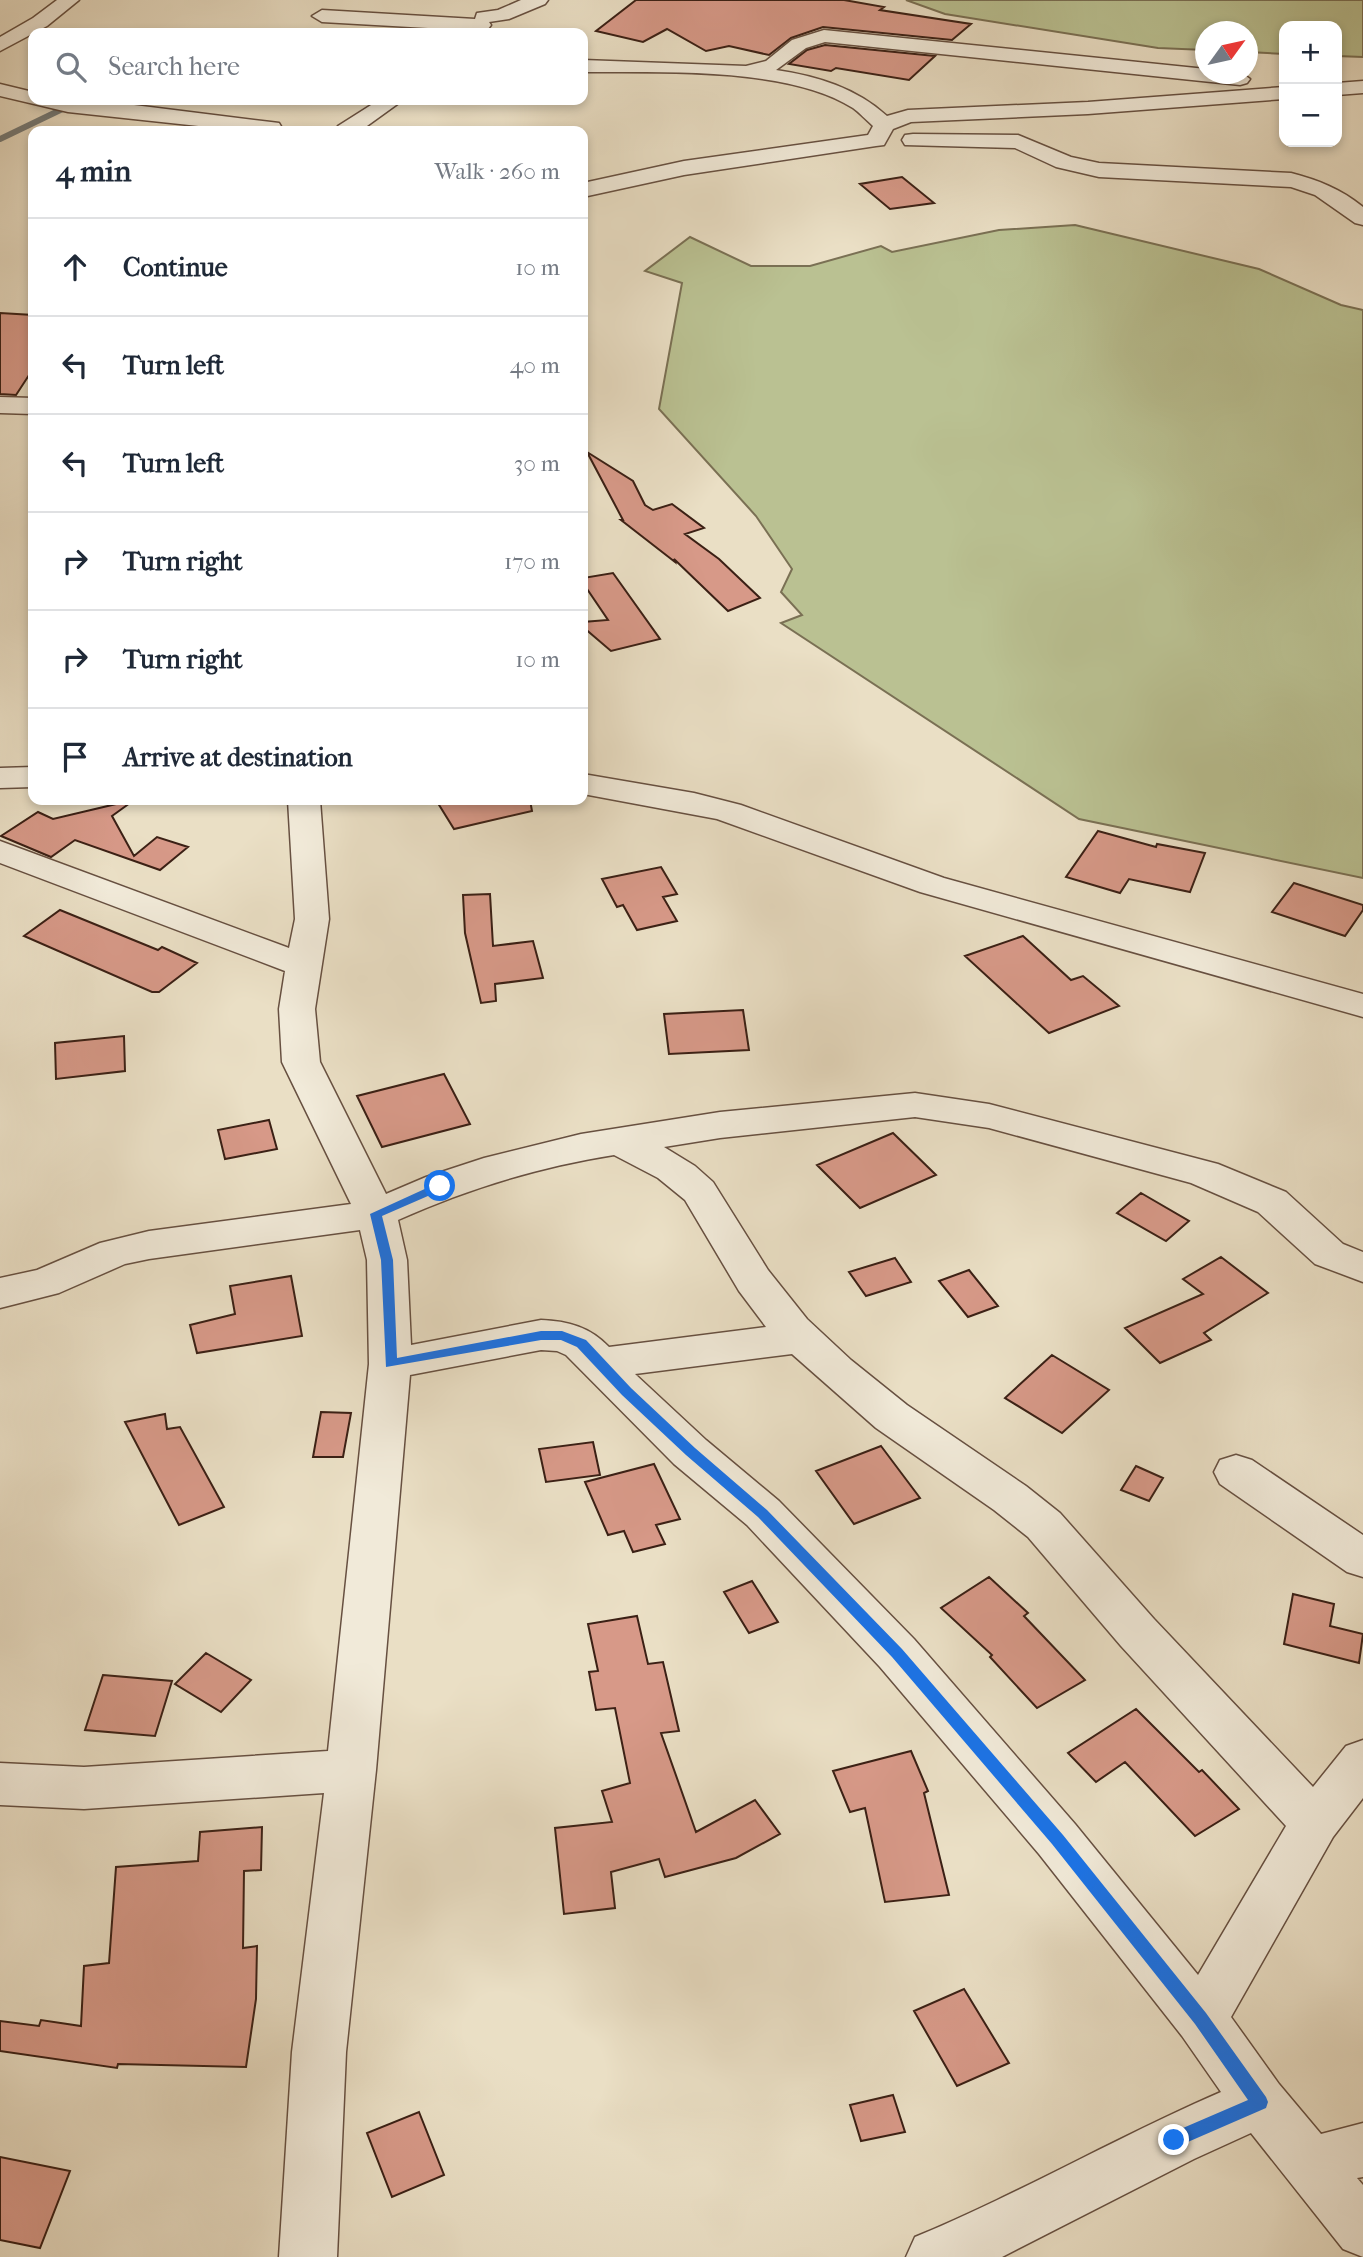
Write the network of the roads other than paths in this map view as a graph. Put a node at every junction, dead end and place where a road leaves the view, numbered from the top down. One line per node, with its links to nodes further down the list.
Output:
1 (538, 0): 5 (street)
2 (68, 1): 4 (street); 6 (street)
3 (320, 16): 5 (street)
4 (11, 18)
5 (483, 19)
6 (30, 28)
7 (28, 29): 8 (street)
8 (0, 45)
9 (588, 66): 10 (street)
10 (747, 72): 11 (street); 21 (street)
11 (1279, 84)
12 (1363, 87): 13 (street)
13 (1342, 89)
14 (0, 90): 16 (street)
15 (1279, 93): 21 (street)
16 (28, 97)
17 (63, 105): 19 (street)
18 (385, 105): 20 (street)
19 (271, 122)
20 (354, 126)
21 (880, 132): 22 (street); 23 (street)
22 (588, 189)
23 (1363, 218)
24 (28, 777): 25 (street)
25 (0, 778)
26 (588, 785): 30 (street)
27 (304, 805): 29 (street)
28 (0, 851): 29 (street)
29 (305, 966): 32 (street)
30 (1363, 1006)
31 (618, 1142): 32 (street); 33 (street); 35 (street)
32 (376, 1214): 34 (street); 37 (street)
33 (1363, 1268)
34 (0, 1293)
35 (801, 1338): 36 (street); 43 (street)
36 (600, 1363): 37 (street); 44 (street)
37 (390, 1364): 41 (street)
38 (1236, 1472): 39 (street)
39 (1363, 1559)
40 (1363, 1760): 43 (street)
41 (351, 1770): 42 (street); 49 (street)
42 (0, 1784)
43 (1315, 1822): 44 (street)
44 (1200, 2019): 45 (street)
45 (1260, 2102): 47 (street); 50 (street)
46 (1363, 2150): 47 (street)
47 (1310, 2164): 48 (street)
48 (1363, 2229)
49 (308, 2257)
50 (935, 2257)

